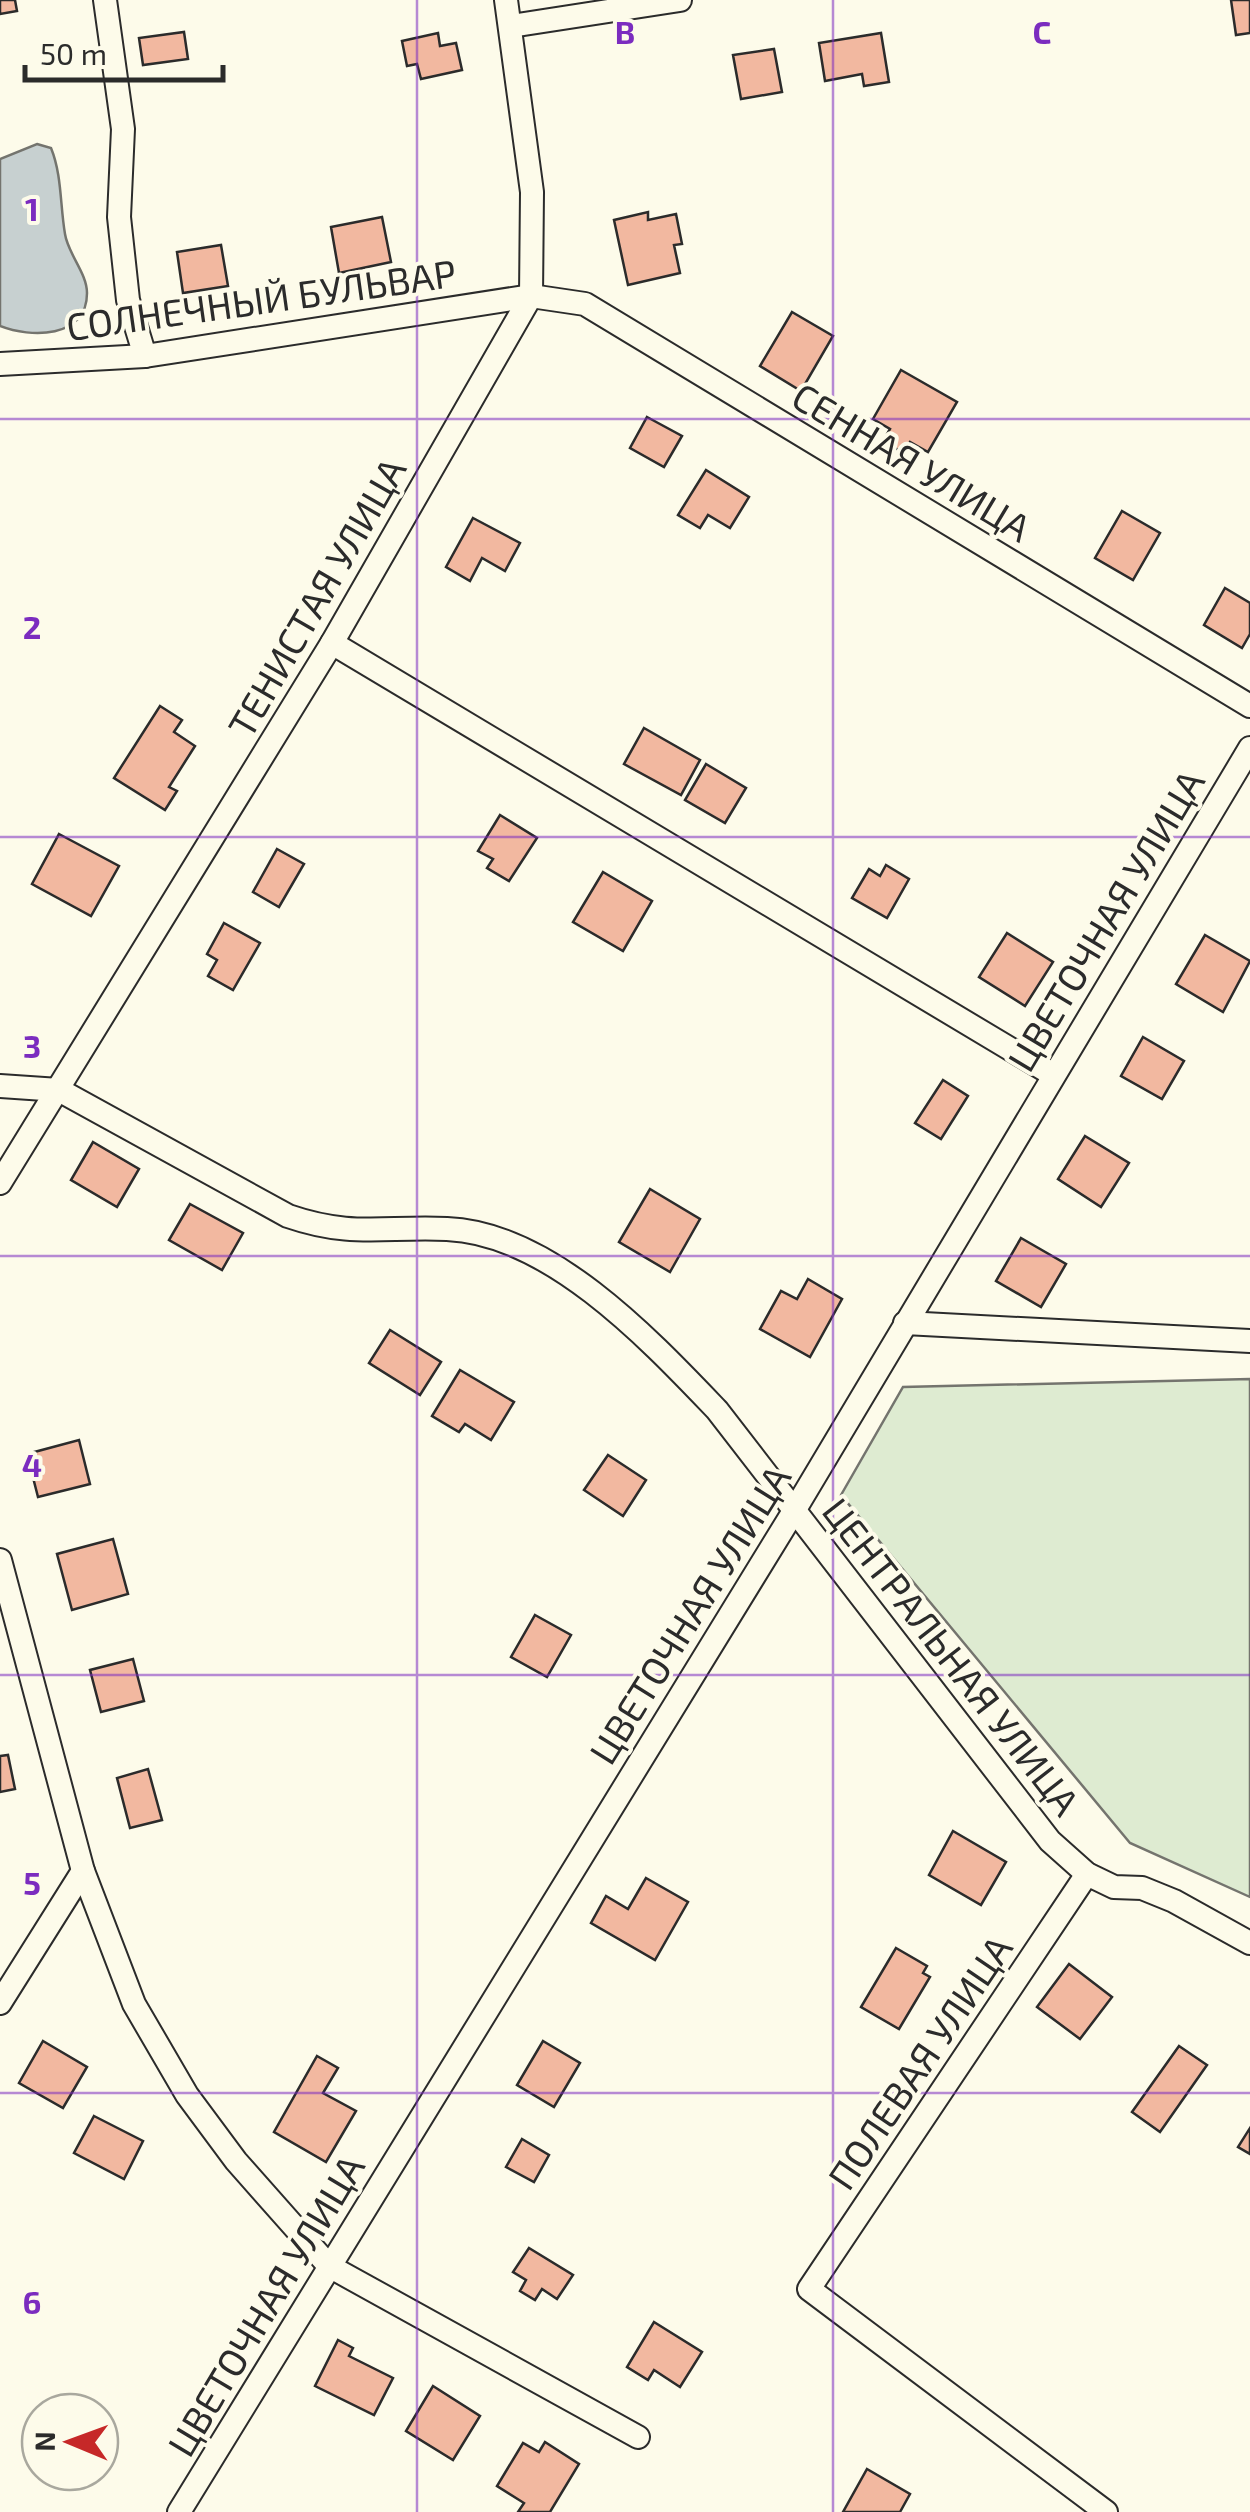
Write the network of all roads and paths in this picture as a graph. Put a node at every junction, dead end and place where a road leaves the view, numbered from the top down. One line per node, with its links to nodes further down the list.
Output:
1 (105, 0): 6 (street)
2 (506, 0): 4 (street, ТЕНИСТАЯ УЛИЦА)
3 (680, 0): 4 (street)
4 (511, 26): 5 (street, ТЕНИСТАЯ УЛИЦА)
5 (530, 296): 6 (street, СОЛНЕЧНЫЙ БУЛЬВАР); 8 (street, ТЕНИСТАЯ УЛИЦА); 9 (street, СЕННАЯ УЛИЦА)
6 (145, 356): 7 (street, СОЛНЕЧНЫЙ БУЛЬВАР)
7 (0, 364)
8 (332, 643): 11 (street); 13 (street, ТЕНИСТАЯ УЛИЦА)
9 (1250, 706)
10 (1250, 748): 11 (street, ЦВЕТОЧНАЯ УЛИЦА)
11 (1052, 1074): 15 (street, ЦВЕТОЧНАЯ УЛИЦА)
12 (0, 1086): 13 (street)
13 (59, 1090): 14 (street, ТЕНИСТАЯ УЛИЦА); 17 (street, ЦЕНТРАЛЬНАЯ УЛИЦА)
14 (0, 1183)
15 (905, 1323): 16 (street); 17 (street, ЦВЕТОЧНАЯ УЛИЦА)
16 (1250, 1341)
17 (794, 1511): 20 (street, ЦЕНТРАЛЬНАЯ УЛИЦА); 23 (street, ЦВЕТОЧНАЯ УЛИЦА)
18 (0, 1560): 19 (street)
19 (83, 1871): 22 (street); 23 (street)
20 (1087, 1874): 21 (street, ЦЕНТРАЛЬНАЯ УЛИЦА); 26 (street, ПОЛЕВАЯ УЛИЦА)
21 (1250, 1944)
22 (0, 2002)
23 (329, 2266): 24 (street); 25 (street, ЦВЕТОЧНАЯ УЛИЦА)
24 (638, 2437)
25 (179, 2512)
26 (1106, 2512)

